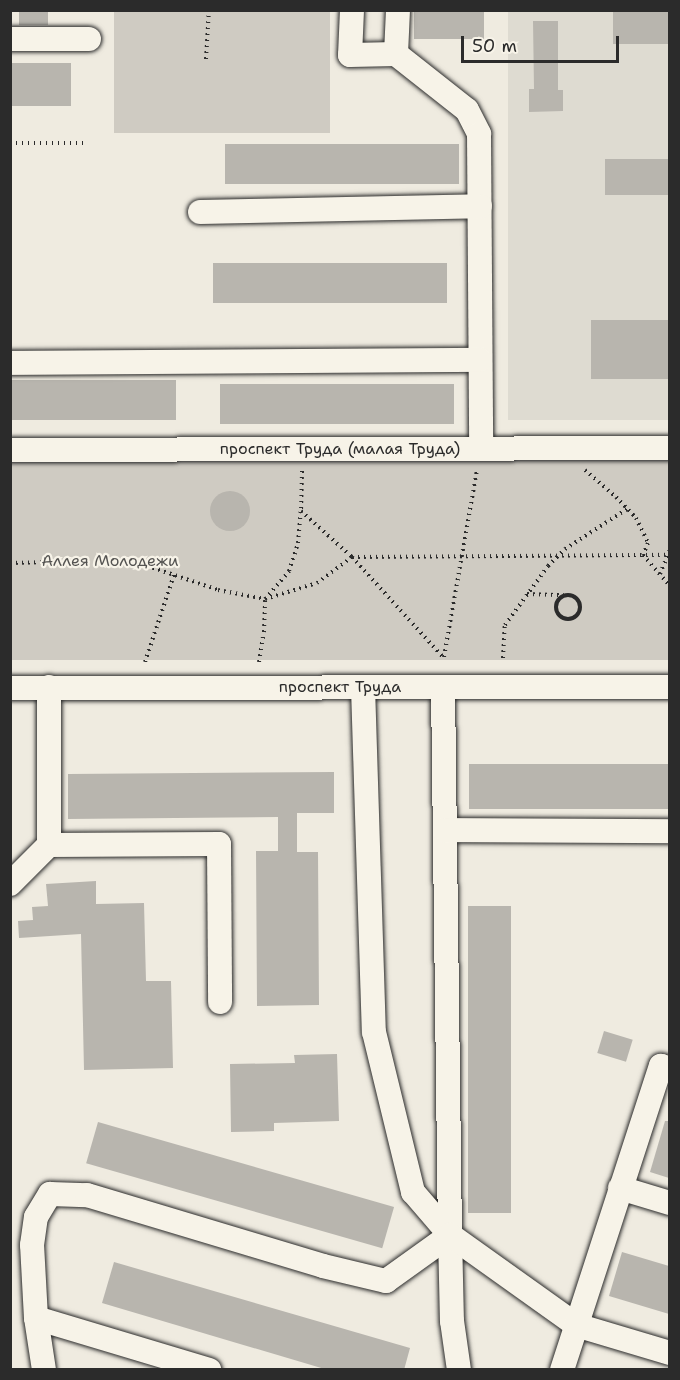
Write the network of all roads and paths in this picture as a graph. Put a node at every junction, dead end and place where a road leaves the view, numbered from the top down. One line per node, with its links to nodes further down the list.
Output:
1 (209, 10): 7 (path)
2 (352, 10): 6 (street)
3 (398, 10): 6 (street)
4 (10, 39): 5 (street)
5 (88, 39)
6 (396, 54): 10 (street)
7 (206, 58)
8 (10, 143): 9 (path)
9 (87, 144)
10 (480, 206): 11 (street); 12 (street)
11 (200, 212)
12 (480, 360): 13 (street); 14 (street)
13 (10, 363)
14 (481, 448): 15 (street, проспект Труда (малая Труда)); 17 (street, проспект Труда (малая Труда)); 25 (path)
15 (560, 448): 16 (street, проспект Труда (малая Труда)); 19 (path)
16 (669, 448)
17 (302, 449): 18 (street, проспект Труда (малая Труда)); 20 (path)
18 (10, 450)
19 (627, 509): 22 (path); 23 (path)
20 (301, 511): 26 (path); 33 (path)
21 (669, 549): 24 (path)
22 (558, 555): 23 (path); 25 (path); 31 (path)
23 (643, 555): 24 (path); 28 (path)
24 (668, 555): 28 (path)
25 (462, 556): 26 (path); 26 (path)
26 (352, 557): 33 (path)
27 (10, 563): 29 (path)
28 (660, 574): 30 (path)
29 (174, 575): 33 (path); 35 (path)
30 (669, 586)
31 (526, 594): 32 (path); 34 (path)
32 (565, 595): 32 (path)
33 (264, 598): 36 (path)
34 (503, 658)
35 (145, 662)
36 (259, 662)
37 (49, 687): 38 (street, проспект Труда); 41 (street, проспект Труда); 44 (street)
38 (363, 687): 39 (street, проспект Труда); 50 (street)
39 (443, 687): 40 (street, проспект Труда); 42 (street)
40 (669, 687)
41 (10, 688)
42 (445, 830): 43 (street); 50 (street)
43 (669, 831)
44 (49, 845): 45 (street); 46 (street)
45 (10, 884)
46 (220, 1002)
47 (669, 1069): 48 (street)
48 (620, 1188): 49 (street); 52 (street)
49 (669, 1203)
50 (450, 1235): 51 (street); 52 (street); 56 (street)
51 (36, 1318): 54 (street); 55 (street)
52 (576, 1325): 53 (street); 57 (street)
53 (669, 1353)
54 (44, 1370)
55 (209, 1370)
56 (459, 1370)
57 (562, 1370)

